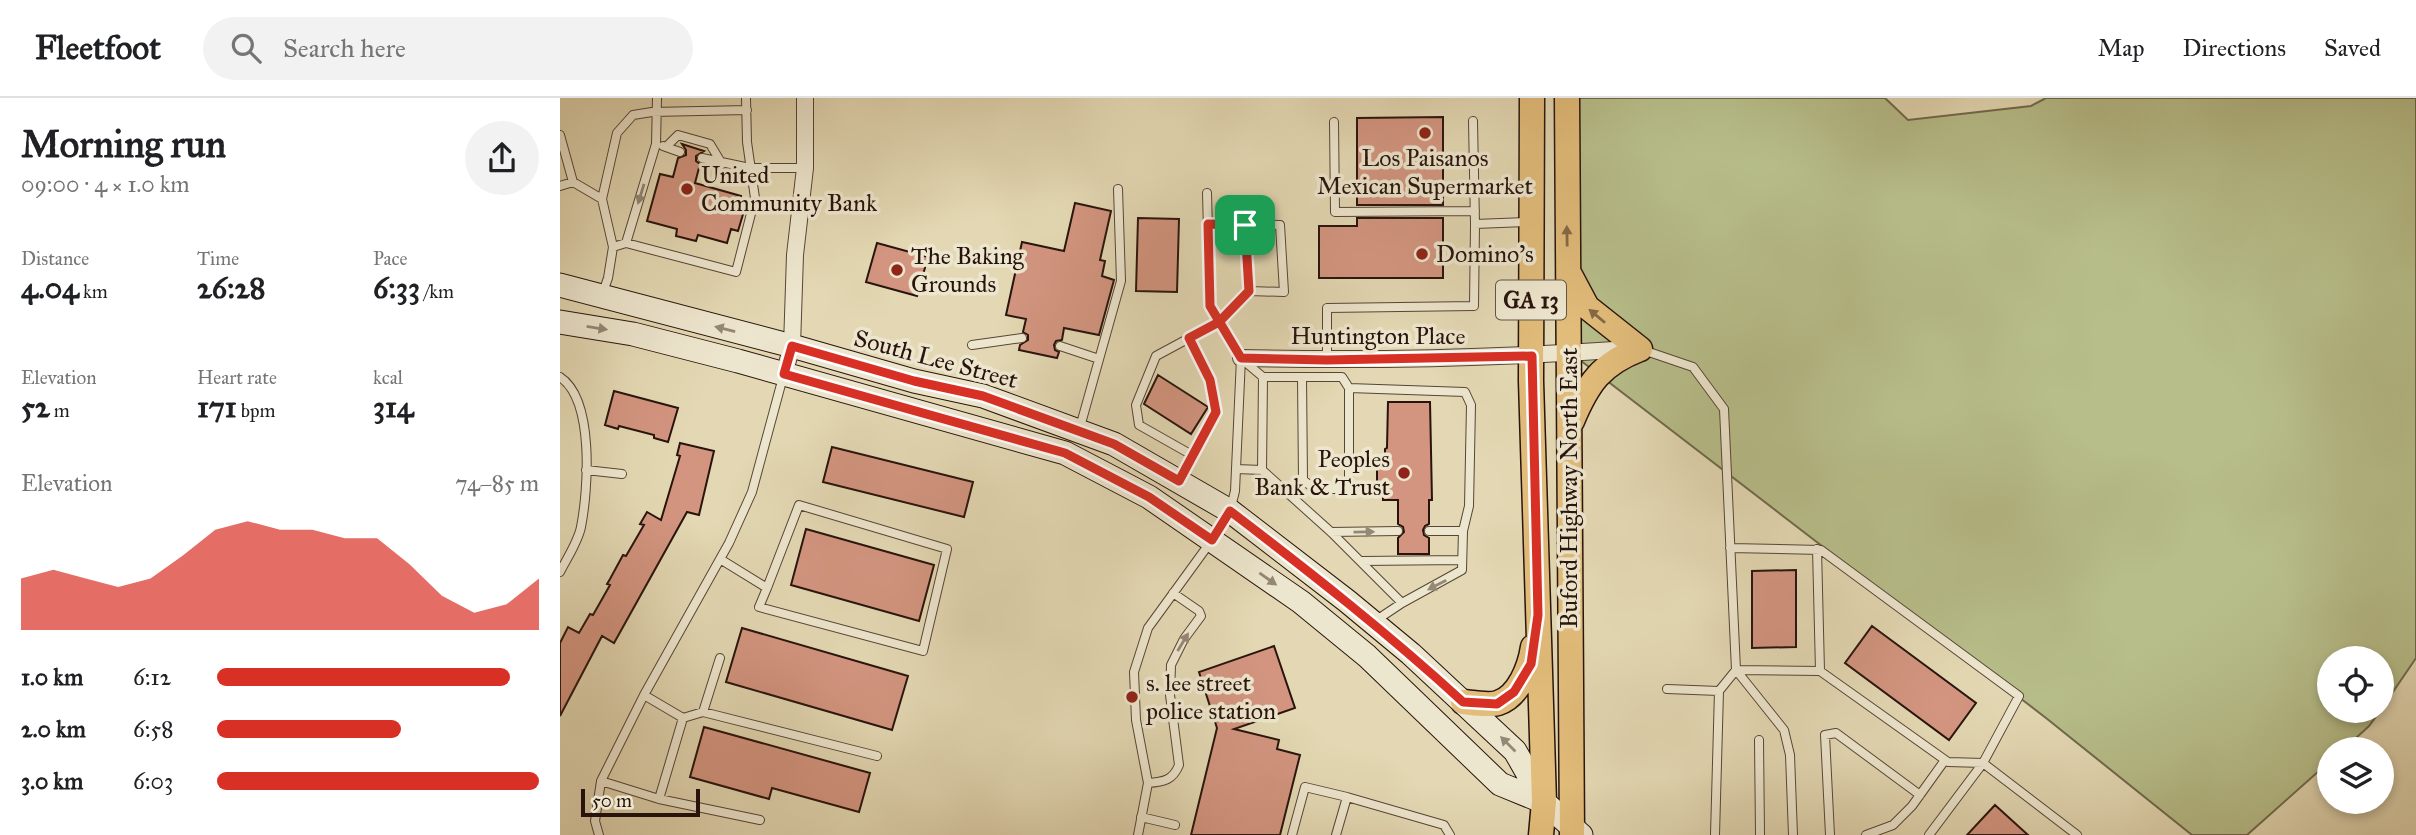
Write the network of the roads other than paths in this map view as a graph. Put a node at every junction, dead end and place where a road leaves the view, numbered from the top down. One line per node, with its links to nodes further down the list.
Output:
1 (657, 98): 7 (lane)
2 (746, 98): 6 (lane)
3 (805, 98): 16 (street)
4 (1532, 98): 23 (main road, GA 13)
5 (1567, 98): 29 (main road, Buford Highway North East / GA 13, one-way to 5)
6 (747, 110): 7 (lane); 15 (lane)
7 (656, 112): 11 (lane); 21 (lane)
8 (1473, 121): 22 (lane)
9 (1334, 122): 22 (lane)
10 (560, 135): 17 (lane)
11 (661, 146): 12 (lane); 14 (lane); 27 (lane, one-way to 27)
12 (680, 152)
13 (702, 158): 14 (lane)
14 (722, 164): 15 (lane)
15 (750, 168): 16 (lane); 27 (lane)
16 (805, 168): 38 (street)
17 (573, 182): 18 (lane); 21 (lane)
18 (560, 186)
19 (1118, 189): 44 (lane)
20 (1207, 193): 24 (lane)
21 (602, 199): 28 (lane)
22 (1475, 211): 26 (lane)
23 (1531, 222): 26 (lane); 42 (main road, GA 13)
24 (1208, 224): 25 (lane); 34 (lane)
25 (1245, 225): 31 (lane); 31 (lane)
26 (1475, 225): 45 (lane)
27 (626, 243): 28 (lane)
28 (613, 247): 32 (lane)
29 (1568, 271): 40 (main road, one-way to 29); 41 (main road, Buford Highway North East / GA 13)
30 (560, 285): 32 (main road, South Lee Street)
31 (1249, 291): 34 (lane)
32 (601, 296): 38 (main road, South Lee Street, one-way to 32)
33 (560, 322): 46 (main road, South Lee Street, one-way to 46)
34 (1219, 322): 36 (lane); 43 (lane)
35 (1022, 338): 37 (lane)
36 (1189, 338): 53 (lane); 53 (lane)
37 (972, 345)
38 (792, 346): 46 (street); 52 (main road, South Lee Street)
39 (1060, 346): 44 (lane)
40 (1640, 349): 41 (street, Huntington Place); 51 (main road); 65 (lane)
41 (1568, 353): 42 (street, Huntington Place); 51 (main road, Buford Highway North East / GA 13)
42 (1532, 356): 45 (street, Huntington Place); 74 (main road, GA 13)
43 (1241, 358): 45 (street, Huntington Place); 48 (lane); 54 (lane)
44 (1099, 359): 52 (lane)
45 (1327, 360)
46 (784, 374): 64 (main road, South Lee Street); 67 (lane)
47 (560, 377): 55 (lane)
48 (1263, 377): 49 (lane); 56 (lane)
49 (1302, 377): 50 (lane); 50 (lane)
50 (1349, 388): 62 (lane)
51 (1569, 428): 98 (main road, Buford Highway North East / GA 13)
52 (1077, 430): 58 (main road, South Lee Street)
53 (1192, 455): 58 (lane)
54 (1236, 469): 56 (lane); 59 (lane)
55 (586, 470): 57 (lane); 70 (lane)
56 (1262, 470): 63 (lane)
57 (622, 474)
58 (1179, 481): 59 (main road, South Lee Street)
59 (1230, 511): 64 (lane); 75 (main road, South Lee Street)
60 (1398, 531): 63 (lane, one-way to 60)
61 (1430, 531): 62 (lane)
62 (1463, 531): 68 (lane)
63 (1331, 532): 69 (lane)
64 (1212, 540): 72 (lane); 94 (main road, South Lee Street, one-way to 94)
65 (1730, 548): 66 (lane); 77 (lane)
66 (1817, 550): 78 (lane); 88 (lane)
67 (720, 559): 71 (lane); 81 (lane)
68 (1462, 560): 69 (lane); 73 (lane, one-way to 73)
69 (1360, 561): 73 (lane)
70 (560, 572)
71 (766, 588): 71 (lane)
72 (1173, 593): 90 (lane); 90 (lane, one-way to 72)
73 (1402, 603): 75 (lane)
74 (1538, 615): 82 (main road); 94 (main road, GA 13)
75 (1373, 623): 82 (main road, South Lee Street)
76 (720, 658): 83 (lane)
77 (1736, 670): 78 (lane); 80 (lane); 107 (lane)
78 (1821, 671): 87 (lane)
79 (1667, 689): 80 (lane)
80 (1719, 691): 105 (lane)
81 (644, 695): 84 (lane); 89 (lane)
82 (1463, 702): 94 (main road, South Lee Street, one-way to 82)
83 (704, 712): 84 (lane); 86 (lane)
84 (683, 718): 93 (lane)
85 (1759, 740): 106 (lane)
86 (877, 756)
87 (1945, 760): 88 (lane); 91 (lane)
88 (1983, 763): 110 (lane); 111 (lane)
89 (601, 781): 93 (lane); 99 (lane)
90 (1148, 783): 95 (lane)
91 (1920, 795): 108 (lane); 109 (lane)
92 (1347, 797): 101 (lane); 102 (lane); 103 (lane)
93 (659, 799): 96 (lane)
94 (1544, 802): 98 (main road, South Lee Street); 104 (main road, GA 13)
95 (1141, 817): 97 (lane); 100 (lane)
96 (760, 820)
97 (1175, 825)
98 (1575, 832)
99 (598, 835)
100 (1138, 835)
101 (1292, 835)
102 (1336, 835)
103 (1450, 835)
104 (1541, 835)
105 (1715, 835)
106 (1760, 835)
107 (1793, 835)
108 (1830, 835)
109 (1866, 835)
110 (1929, 835)
111 (2077, 835)

